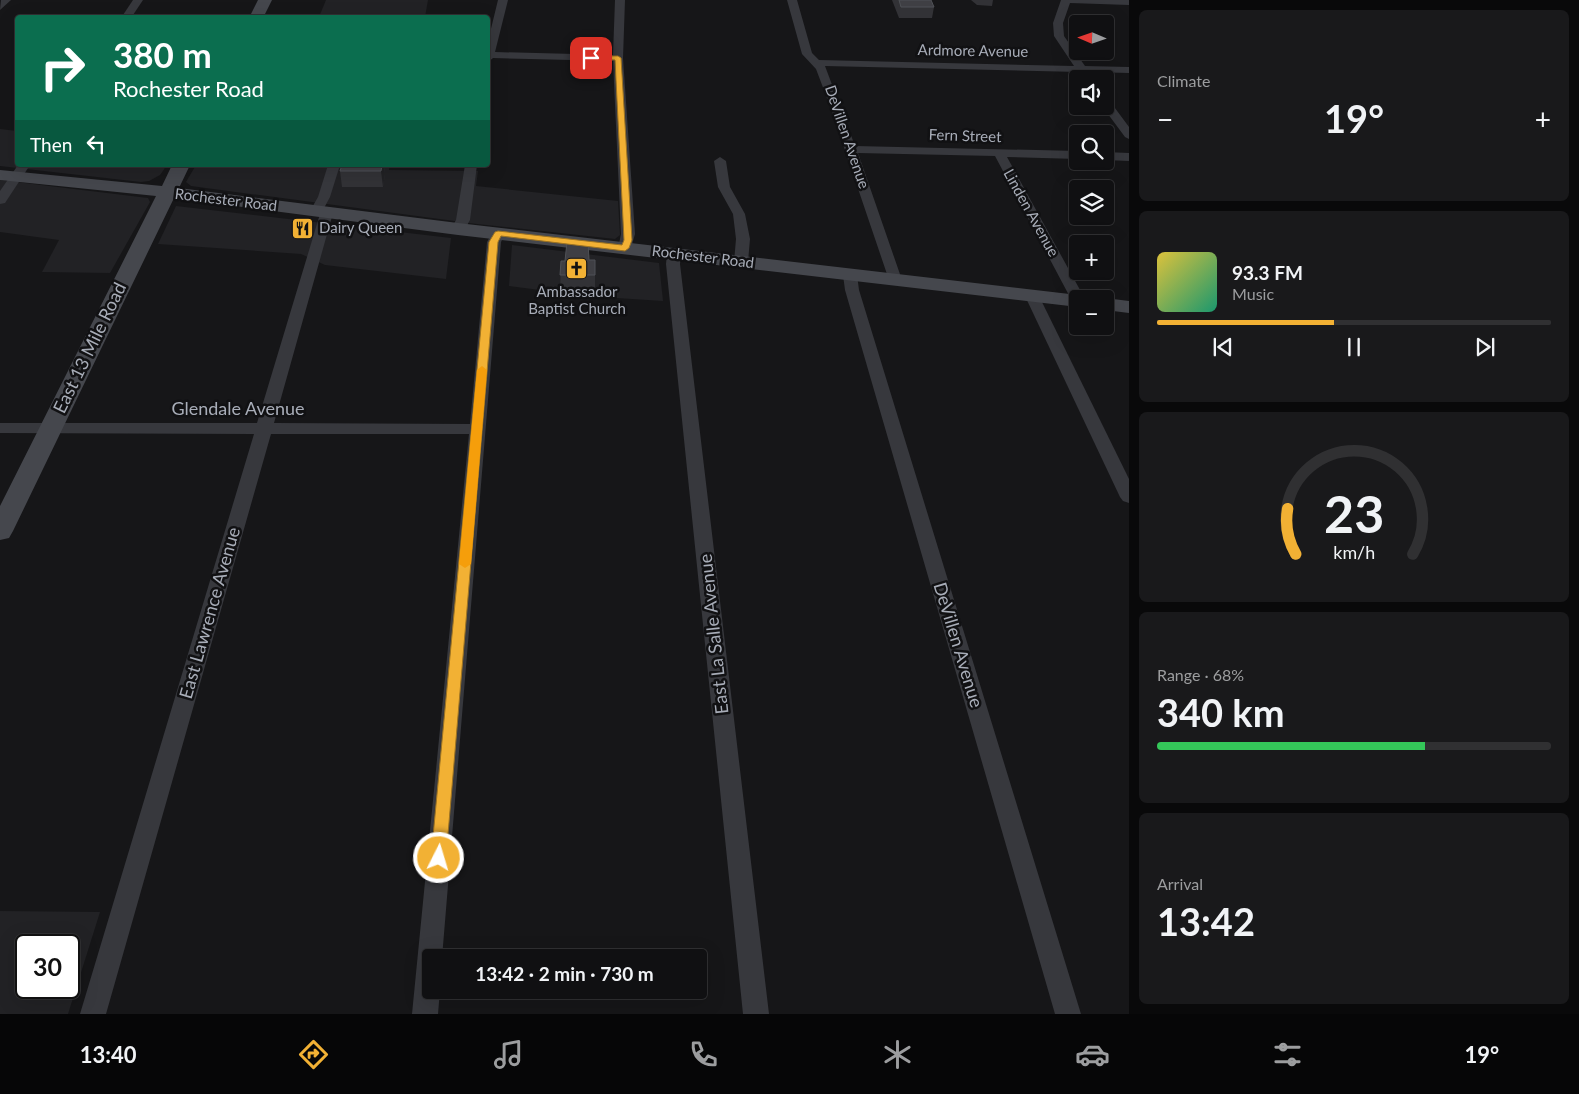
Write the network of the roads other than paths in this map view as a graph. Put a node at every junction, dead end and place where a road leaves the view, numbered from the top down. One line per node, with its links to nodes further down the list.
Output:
1 (6, 0): 9 (street)
2 (138, 0): 10 (street)
3 (265, 0): 11 (main road)
4 (503, 0): 12 (street)
5 (620, 0): 14 (street)
6 (792, 0): 15 (street, DeVillen Avenue)
7 (1067, 0): 8 (street); 16 (street)
8 (1129, 2)
9 (0, 7)
10 (128, 15)
11 (258, 15)
12 (490, 49)
13 (490, 57): 14 (street)
14 (618, 58): 35 (street)
15 (817, 63): 16 (street, Ardmore Avenue); 20 (street, DeVillen Avenue)
16 (1081, 69): 17 (street, Ardmore Avenue)
17 (1129, 70)
18 (1114, 114): 19 (street)
19 (1129, 135)
20 (851, 149): 21 (street, Fern Street); 39 (street, DeVillen Avenue)
21 (998, 153): 22 (street, Fern Street); 40 (street, Linden Avenue)
22 (1069, 155)
23 (1114, 156): 24 (street)
24 (1129, 157)
25 (720, 161): 37 (street)
26 (180, 167): 30 (main road, East 13 Mile Road)
27 (333, 167): 32 (street, East Lawrence Avenue)
28 (471, 167): 33 (street)
29 (13, 172): 30 (main road, Rochester Road); 31 (street)
30 (166, 192): 32 (main road, Rochester Road); 46 (main road, East 13 Mile Road)
31 (0, 200)
32 (322, 212): 33 (main road, Rochester Road); 47 (street, East Lawrence Avenue)
33 (458, 229): 34 (main road, Rochester Road)
34 (498, 234): 35 (main road, Rochester Road); 48 (street)
35 (625, 248): 36 (main road, Rochester Road)
36 (674, 254): 37 (main road, Rochester Road); 53 (street, East La Salle Avenue)
37 (741, 262): 38 (main road, Rochester Road)
38 (850, 275): 39 (main road, Rochester Road); 54 (street, DeVillen Avenue)
39 (895, 280): 41 (main road, Rochester Road)
40 (1073, 290)
41 (1032, 296): 42 (main road, Rochester Road); 49 (street)
42 (1069, 299)
43 (1114, 305): 44 (main road)
44 (1129, 307)
45 (0, 428): 46 (street, Glendale Avenue)
46 (50, 428): 47 (street, Glendale Avenue); 50 (main road, East 13 Mile Road)
47 (263, 429): 48 (street, Glendale Avenue); 51 (street, East Lawrence Avenue)
48 (477, 429): 52 (street)
49 (1129, 497)
50 (0, 531)
51 (93, 1014)
52 (425, 1014)
53 (756, 1014)
54 (1068, 1014)

